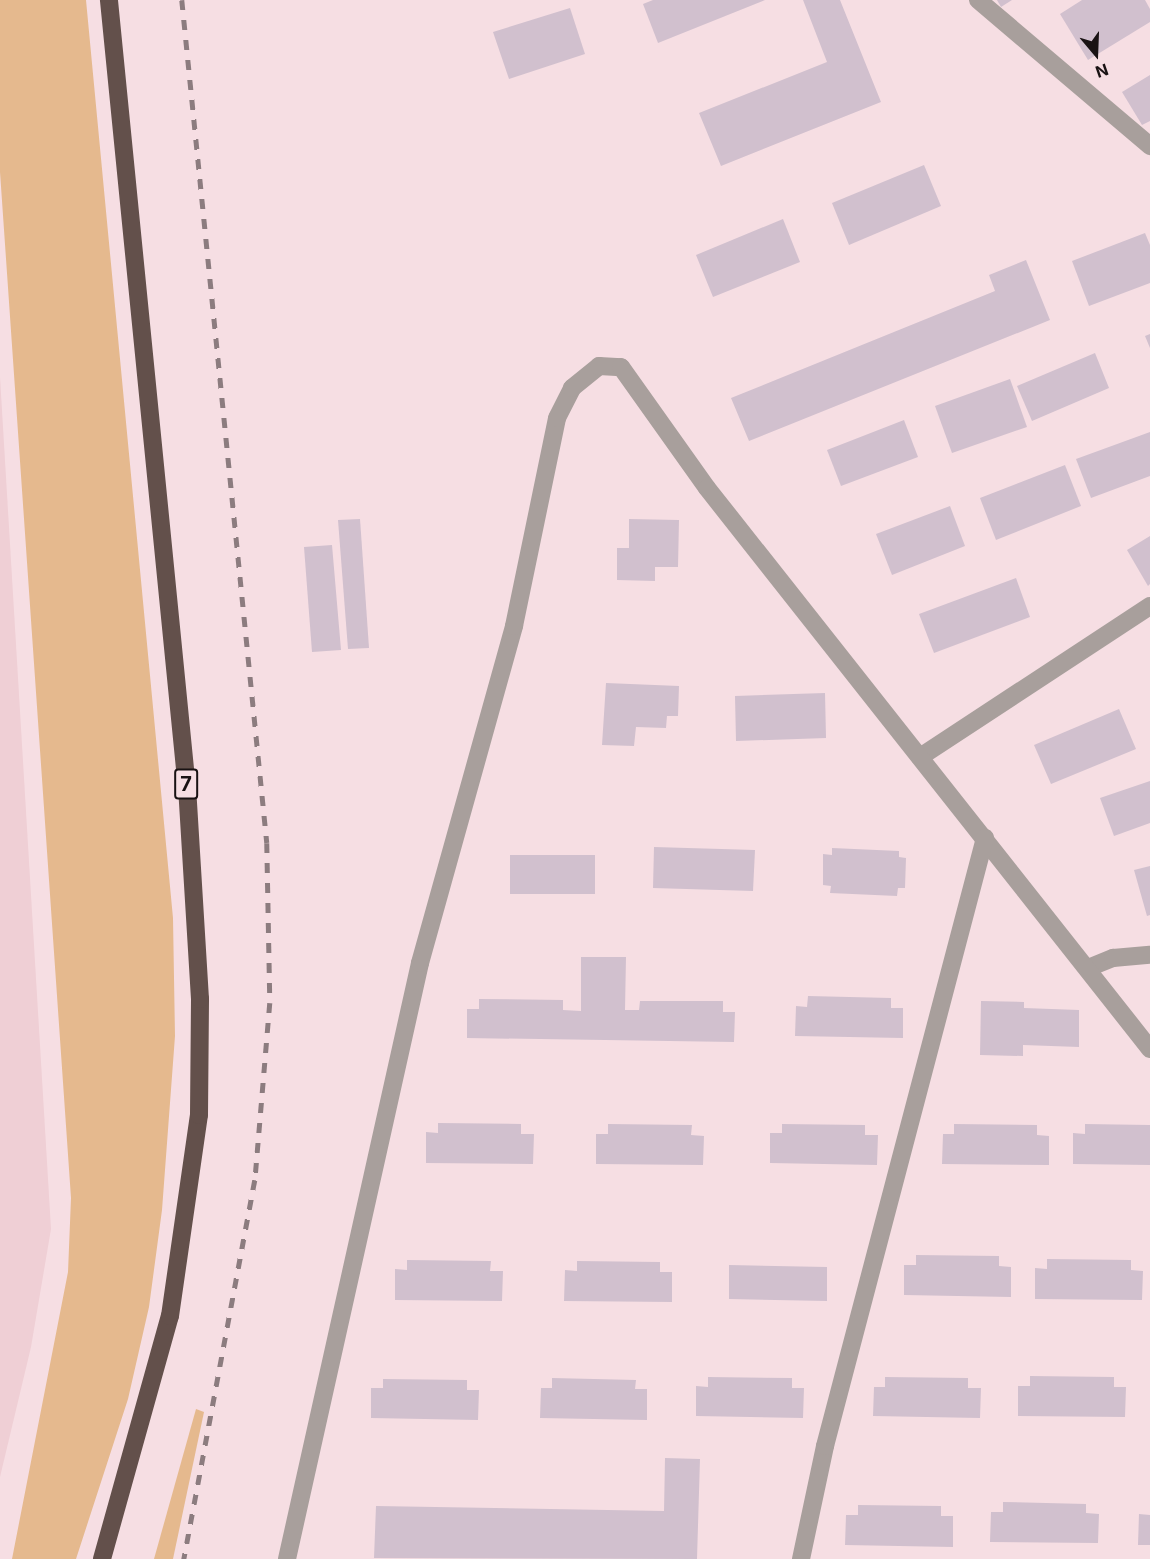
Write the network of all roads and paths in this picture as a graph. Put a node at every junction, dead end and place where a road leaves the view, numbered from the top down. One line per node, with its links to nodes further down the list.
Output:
1 (109, 0): 10 (highway, 7)
2 (978, 0): 3 (street)
3 (1150, 146)
4 (1150, 606): 5 (street)
5 (920, 757): 6 (street); 11 (street)
6 (985, 838): 8 (street); 12 (street)
7 (1150, 955): 8 (street)
8 (1088, 968): 9 (street)
9 (1150, 1049)
10 (102, 1559)
11 (287, 1559)
12 (801, 1559)

